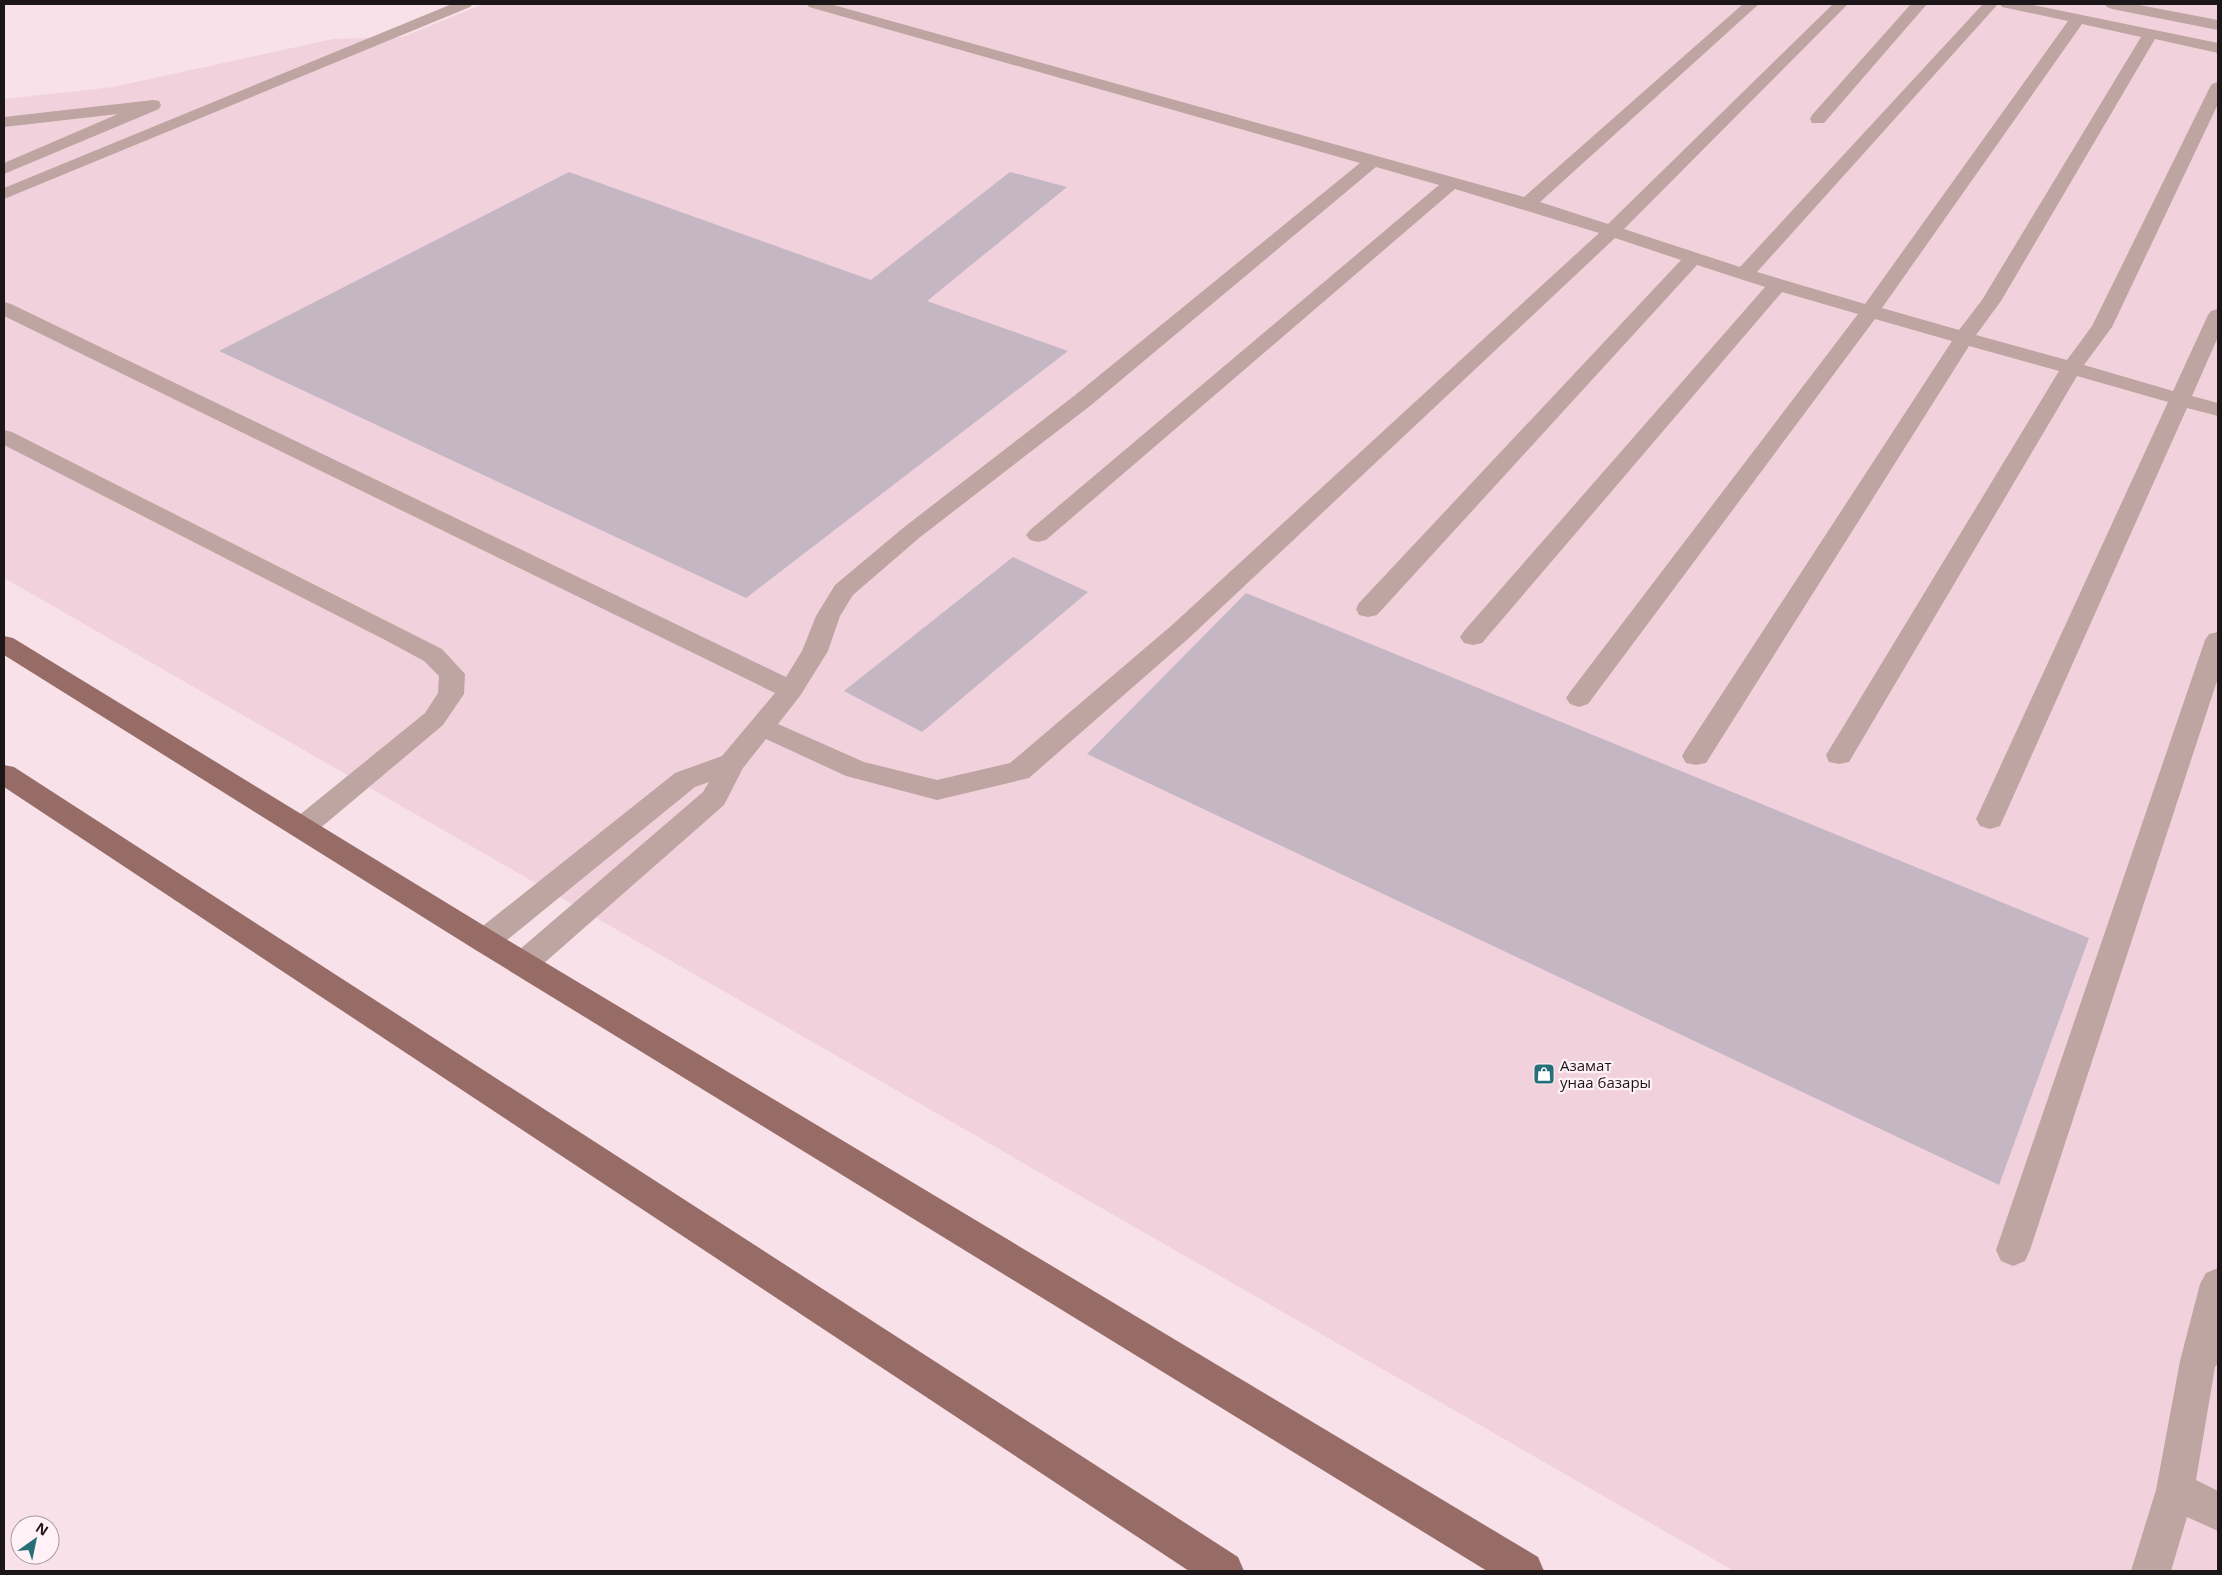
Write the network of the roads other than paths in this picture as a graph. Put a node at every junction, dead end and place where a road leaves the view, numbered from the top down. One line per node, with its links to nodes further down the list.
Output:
1 (465, 4): 19 (street)
2 (814, 4): 16 (street)
3 (1752, 4): 20 (street)
4 (1841, 4): 21 (street)
5 (1919, 4): 14 (street)
6 (1991, 4): 23 (street)
7 (2007, 4): 9 (street)
8 (2112, 4): 10 (street)
9 (2078, 19): 11 (street); 26 (street)
10 (2218, 25)
11 (2150, 34): 12 (street); 28 (street)
12 (2218, 48)
13 (2218, 87): 29 (street)
14 (1818, 119)
15 (8, 123): 17 (street)
16 (1373, 161): 18 (street); 38 (street)
17 (4, 169)
18 (1452, 183): 20 (street); 33 (street)
19 (4, 194)
20 (1527, 204): 21 (street)
21 (1612, 232): 22 (street); 40 (street)
22 (1692, 258): 23 (street); 34 (street)
23 (1744, 274): 24 (street)
24 (1778, 285): 26 (street); 35 (street)
25 (4, 308): 38 (street)
26 (1870, 312): 28 (street); 39 (street)
27 (2218, 314): 30 (street)
28 (1964, 338): 29 (street); 42 (street)
29 (2071, 369): 30 (street); 41 (street)
30 (2181, 400): 31 (street); 45 (street)
31 (2218, 410)
32 (4, 437): 46 (street)
33 (1038, 535)
34 (1368, 609)
35 (1473, 637)
36 (2218, 640): 49 (street)
37 (4, 644): 46 (main road)
38 (791, 690): 40 (street)
39 (1579, 698)
40 (762, 726): 43 (street)
41 (1838, 755)
42 (1696, 756)
43 (732, 763): 47 (street); 48 (street)
44 (4, 774): 54 (main road)
45 (1990, 819)
46 (302, 828): 47 (main road)
47 (485, 941): 48 (main road)
48 (523, 964): 55 (main road)
49 (2013, 1250)
50 (2218, 1284): 51 (street)
51 (2208, 1347): 52 (street)
52 (2175, 1490): 53 (street); 56 (street)
53 (2218, 1512)
54 (1224, 1571)
55 (1524, 1571)
56 (2151, 1571)

